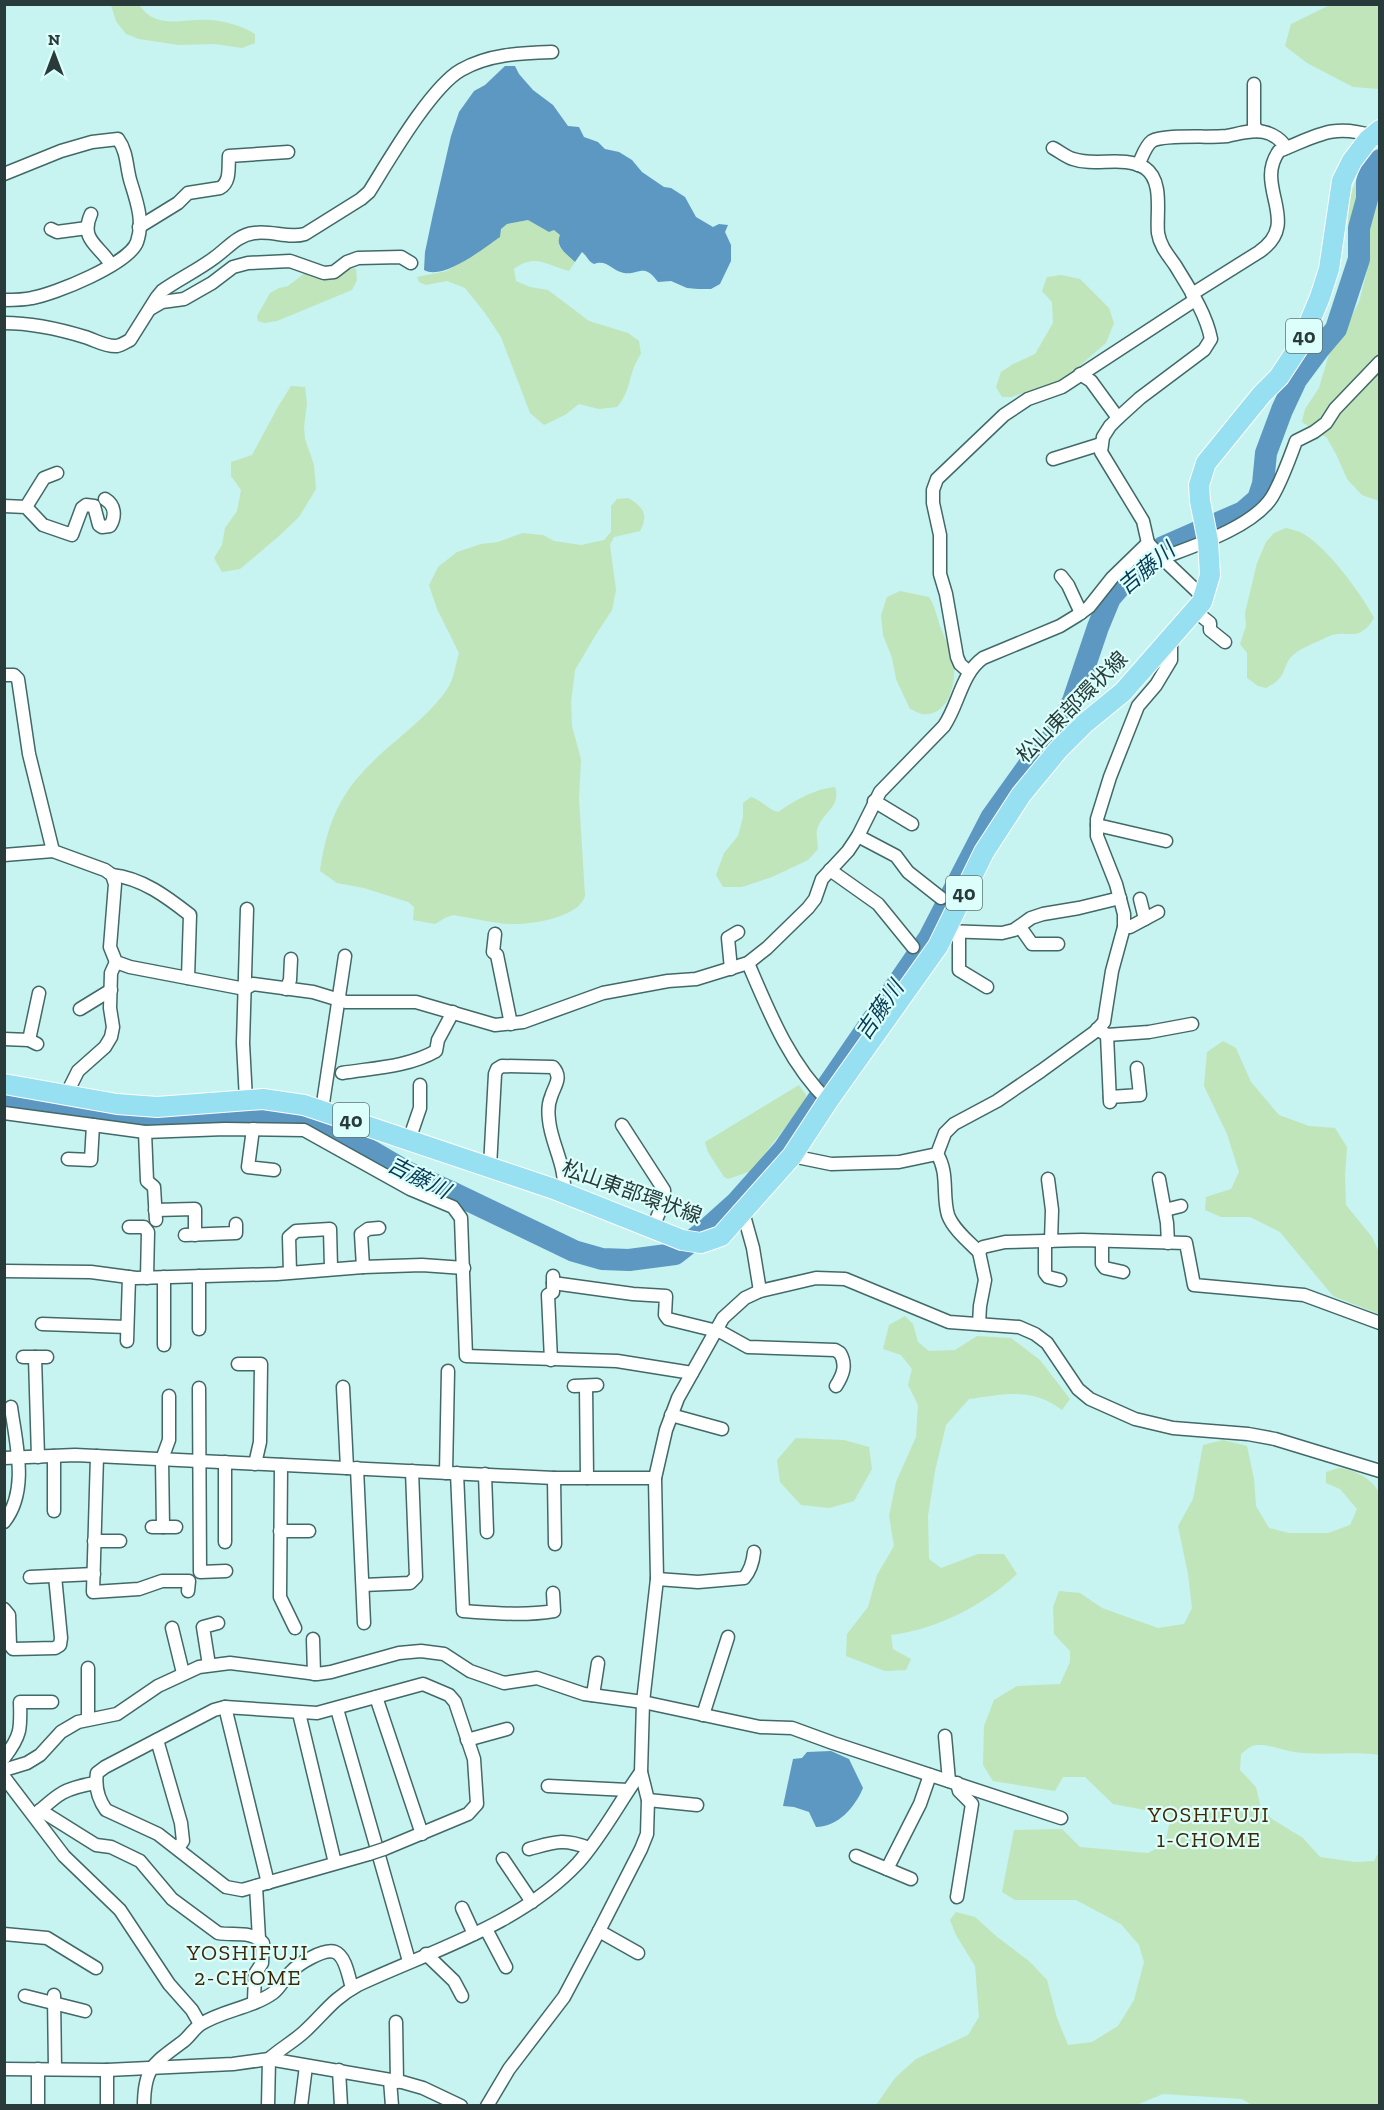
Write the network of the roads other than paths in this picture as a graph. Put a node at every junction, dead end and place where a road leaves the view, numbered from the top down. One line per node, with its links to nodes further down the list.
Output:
1 (552, 52): 18 (street)
2 (1254, 84): 3 (street)
3 (1258, 131): 6 (street); 8 (street)
4 (1376, 133): 6 (street); 29 (main road, 松山東部環状線 / 40)
5 (1053, 148): 8 (street)
6 (1286, 148): 16 (street)
7 (288, 152): 11 (street)
8 (1138, 165): 16 (street)
9 (4, 174): 11 (street)
10 (91, 214): 12 (street)
11 (139, 227): 15 (street)
12 (87, 228): 13 (street); 15 (street)
13 (51, 229)
14 (411, 263): 18 (street)
15 (111, 265): 17 (street)
16 (1194, 297): 21 (street); 22 (street)
17 (4, 300)
18 (149, 310): 19 (street)
19 (4, 323)
20 (1380, 362): 29 (street)
21 (1080, 374): 22 (street); 36 (street)
22 (1118, 418): 23 (street)
23 (1101, 444): 24 (street); 30 (street)
24 (1053, 459)
25 (57, 473): 28 (street)
26 (105, 499): 28 (street)
27 (4, 506): 28 (street)
28 (26, 507)
29 (1206, 535): 30 (street); 32 (main road, 松山東部環状線 / 40)
30 (1155, 551): 32 (street); 33 (street)
31 (1061, 576): 33 (street)
32 (1199, 605): 34 (main road, 松山東部環状線 / 40); 35 (street)
33 (1081, 613): 36 (street)
34 (1171, 639): 40 (street); 55 (main road, 松山東部環状線 / 40)
35 (1225, 642)
36 (969, 672): 38 (street)
37 (4, 675): 43 (street)
38 (874, 801): 39 (street); 41 (street)
39 (912, 824)
40 (1097, 825): 42 (street); 48 (street)
41 (858, 836): 45 (street); 47 (street)
42 (1166, 841)
43 (53, 851): 44 (street); 46 (street)
44 (4, 855)
45 (830, 870): 59 (street); 63 (street)
46 (112, 875): 62 (street); 65 (street)
47 (941, 898)
48 (1120, 898): 53 (street); 54 (street)
49 (1140, 899): 52 (street)
50 (247, 909): 67 (street)
51 (1158, 912): 52 (street)
52 (1145, 919): 54 (street)
53 (1020, 927): 55 (street); 58 (street)
54 (1124, 927): 76 (street)
55 (952, 931): 66 (street); 83 (main road, 松山東部環状線 / 40)
56 (738, 932): 64 (street)
57 (495, 934): 75 (street)
58 (1058, 944)
59 (913, 947)
60 (345, 956): 71 (street)
61 (291, 959): 68 (street)
62 (116, 962): 65 (street); 69 (street)
63 (748, 963): 64 (street); 83 (street)
64 (731, 969): 75 (street)
65 (188, 978): 67 (street)
66 (987, 987)
67 (245, 989): 68 (street); 84 (street)
68 (286, 989): 71 (street)
69 (111, 990): 72 (street); 82 (street)
70 (39, 993): 77 (street)
71 (339, 1000): 73 (street); 85 (street)
72 (80, 1009)
73 (453, 1011): 75 (street); 79 (street)
74 (1192, 1023): 76 (street)
75 (511, 1024)
76 (1102, 1032): 78 (street); 92 (street)
77 (4, 1039)
78 (1137, 1068)
79 (342, 1073)
80 (4, 1084): 82 (main road, 松山東部環状線 / 40)
81 (420, 1085): 91 (street)
82 (66, 1095): 84 (main road, 松山東部環状線 / 40)
83 (822, 1096): 93 (main road, 松山東部環状線 / 40)
84 (246, 1100): 85 (main road, 松山東部環状線 / 40)
85 (322, 1110): 91 (main road, 松山東部環状線 / 40)
86 (4, 1113): 87 (street)
87 (93, 1125): 90 (street); 94 (street)
88 (253, 1129): 90 (street); 96 (street); 113 (street)
89 (621, 1131): 105 (street)
90 (145, 1132): 103 (street)
91 (409, 1140): 95 (main road, 松山東部環状線 / 40)
92 (937, 1154): 93 (street); 110 (street)
93 (792, 1156): 102 (main road, 松山東部環状線 / 40)
94 (68, 1159)
95 (490, 1167): 99 (main road, 松山東部環状線 / 40); 99 (street)
96 (274, 1170)
97 (1048, 1179): 107 (street)
98 (1159, 1179): 101 (street)
99 (563, 1193): 105 (main road, 松山東部環状線 / 40)
100 (1180, 1206): 101 (street)
101 (1165, 1210): 109 (street)
102 (743, 1212): 105 (main road, 松山東部環状線 / 40); 122 (street)
103 (236, 1224)
104 (129, 1227): 120 (street)
105 (652, 1227)
106 (379, 1228): 111 (street)
107 (1048, 1241): 108 (street); 110 (street); 121 (street)
108 (1102, 1241): 109 (street); 116 (street)
109 (1168, 1243): 123 (street)
110 (979, 1252): 125 (street)
111 (363, 1267): 112 (street); 113 (street)
112 (332, 1268): 115 (street); 115 (street)
113 (464, 1268): 132 (street)
114 (4, 1271): 118 (street)
115 (290, 1272): 117 (street)
116 (1123, 1272)
117 (199, 1276): 119 (street); 127 (street)
118 (129, 1277): 120 (street); 126 (street)
119 (165, 1277): 120 (street); 130 (street)
120 (147, 1278)
121 (1060, 1281)
122 (760, 1291): 125 (street); 128 (street)
123 (1380, 1323)
124 (42, 1324): 126 (street)
125 (979, 1324): 155 (street)
126 (127, 1327): 129 (street)
127 (199, 1329)
128 (715, 1331): 132 (street); 135 (street); 137 (street)
129 (127, 1341)
130 (165, 1345)
131 (35, 1357): 146 (street)
132 (551, 1360): 135 (street)
133 (238, 1364): 151 (street)
134 (448, 1371): 156 (street)
135 (692, 1373): 142 (street)
136 (586, 1386): 159 (street)
137 (836, 1386)
138 (343, 1387): 153 (street)
139 (199, 1388): 149 (street)
140 (169, 1396): 148 (street)
141 (11, 1407): 147 (street)
142 (671, 1415): 143 (street); 160 (street)
143 (722, 1429)
144 (54, 1456): 145 (street); 146 (street); 161 (street)
145 (97, 1456): 148 (street); 168 (street)
146 (38, 1457): 147 (street)
147 (11, 1458): 162 (street)
148 (162, 1459): 149 (street); 163 (street)
149 (200, 1461): 150 (street); 174 (street)
150 (225, 1462): 151 (street); 170 (street)
151 (255, 1464): 152 (street)
152 (281, 1465): 153 (street); 164 (street)
153 (352, 1468): 154 (street); 177 (street)
154 (412, 1471): 156 (street); 177 (street)
155 (1380, 1471)
156 (452, 1473): 157 (street); 179 (street)
157 (485, 1474): 158 (street); 166 (street)
158 (554, 1478): 159 (street); 167 (street)
159 (587, 1478): 160 (street)
160 (655, 1478): 176 (street)
161 (54, 1511)
162 (4, 1522)
163 (176, 1527)
164 (280, 1531): 165 (street); 184 (street)
165 (309, 1532)
166 (487, 1532)
167 (558, 1538)
168 (94, 1541): 169 (street); 172 (street)
169 (120, 1541)
170 (225, 1542)
171 (754, 1551): 176 (street)
172 (93, 1574): 173 (street); 178 (street)
173 (55, 1576): 175 (street); 180 (street)
174 (217, 1576)
175 (30, 1577)
176 (657, 1579): 195 (street)
177 (363, 1585): 182 (street)
178 (189, 1591)
179 (554, 1593)
180 (4, 1609)
181 (218, 1623): 188 (street)
182 (364, 1623)
183 (172, 1628): 190 (street)
184 (295, 1628)
185 (728, 1637): 199 (street)
186 (313, 1639): 191 (street)
187 (598, 1663): 192 (street)
188 (208, 1665): 190 (street); 191 (street)
189 (88, 1668): 200 (street)
190 (183, 1673): 200 (street)
191 (314, 1674): 192 (street)
192 (593, 1695): 195 (street)
193 (376, 1697): 197 (street); 204 (street); 218 (street)
194 (52, 1702): 205 (street)
195 (643, 1702): 199 (street); 207 (street)
196 (225, 1707): 198 (street); 203 (street); 227 (street)
197 (337, 1709): 198 (street); 238 (street)
198 (299, 1713): 224 (street)
199 (703, 1715): 208 (street)
200 (88, 1718): 206 (street)
201 (507, 1729): 204 (street)
202 (945, 1736): 210 (street)
203 (157, 1740): 211 (street); 219 (street)
204 (467, 1740): 218 (street)
205 (4, 1758)
206 (4, 1770)
207 (641, 1772): 213 (street); 214 (street)
208 (930, 1774): 210 (street); 225 (street)
209 (4, 1776): 216 (street)
210 (953, 1782): 217 (street); 228 (street)
211 (96, 1783): 216 (street); 219 (street)
212 (548, 1786): 213 (street)
213 (628, 1790): 220 (street)
214 (648, 1800): 215 (street); 232 (street)
215 (698, 1805)
216 (38, 1812): 234 (street); 247 (street)
217 (1060, 1818)
218 (422, 1834): 224 (street, bridge)
219 (178, 1848): 227 (street)
220 (589, 1848): 221 (street); 229 (street)
221 (529, 1849)
222 (855, 1856): 225 (street)
223 (503, 1859): 229 (street)
224 (335, 1863): 227 (street)
225 (887, 1869): 226 (street)
226 (911, 1879)
227 (262, 1884): 234 (street)
228 (957, 1897)
229 (532, 1902): 231 (street)
230 (462, 1908): 231 (street)
231 (480, 1931): 236 (street); 239 (street)
232 (599, 1931): 235 (street); 265 (street)
233 (4, 1934): 237 (street)
234 (259, 1939): 244 (street)
235 (638, 1953)
236 (426, 1954): 238 (street); 242 (street)
237 (91, 1961)
238 (409, 1962): 240 (street)
239 (506, 1967)
240 (352, 1988): 244 (street); 248 (street)
241 (25, 1996): 243 (street)
242 (462, 1996)
243 (54, 2000): 245 (street); 253 (street)
244 (254, 2001): 247 (street)
245 (84, 2011)
246 (396, 2022): 256 (street)
247 (200, 2024): 250 (street)
248 (269, 2059): 249 (street); 250 (street); 261 (street)
249 (306, 2066): 255 (street); 262 (street)
250 (150, 2068): 254 (street); 260 (street)
251 (4, 2069): 252 (street)
252 (38, 2069): 253 (street); 258 (street)
253 (55, 2069): 254 (street)
254 (107, 2070): 259 (street)
255 (339, 2070): 256 (street); 263 (street)
256 (394, 2081): 257 (street); 264 (street)
257 (453, 2104)
258 (38, 2106)
259 (107, 2106)
260 (144, 2106)
261 (268, 2106)
262 (301, 2106)
263 (341, 2106)
264 (392, 2106)
265 (487, 2106)

